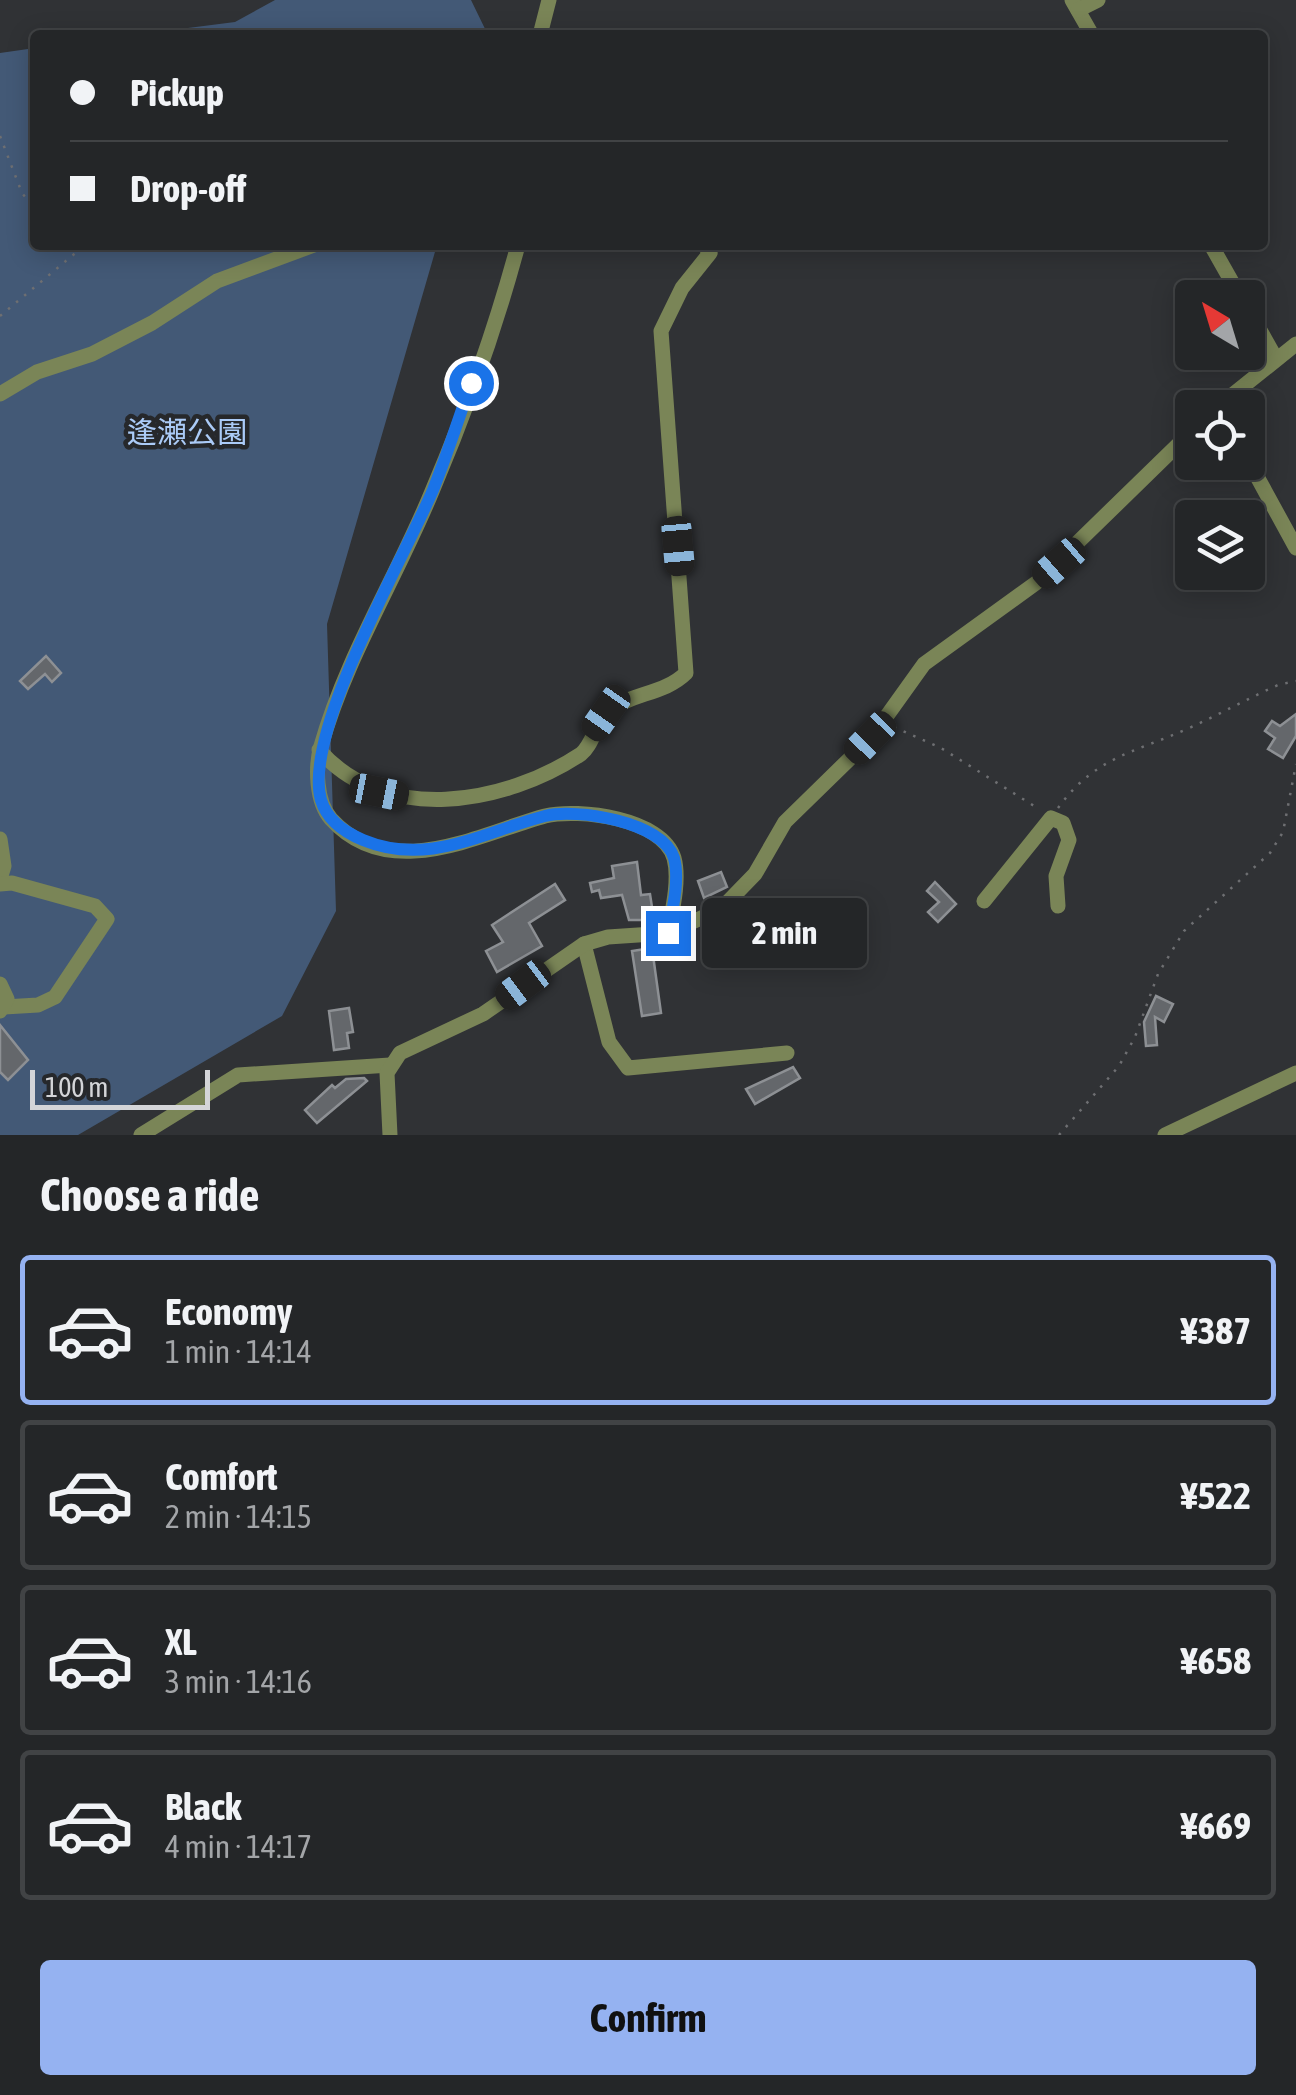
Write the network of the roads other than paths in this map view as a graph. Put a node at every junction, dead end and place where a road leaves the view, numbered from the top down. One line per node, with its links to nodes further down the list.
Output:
1 (549, 0): 4 (street)
2 (1098, 0): 3 (street)
3 (1075, 5): 5 (street)
4 (541, 30)
5 (1089, 30)
6 (301, 250): 15 (street)
7 (516, 250): 19 (street)
8 (708, 250): 19 (street)
9 (1214, 250): 10 (street)
10 (1231, 280)
11 (1265, 339): 13 (street)
12 (1296, 344): 13 (street)
13 (1275, 357): 14 (street)
14 (1237, 390)
15 (0, 394)
16 (1175, 447): 24 (street)
17 (1259, 480): 18 (street)
18 (1296, 548)
19 (319, 750): 24 (street)
20 (0, 839): 21 (street)
21 (0, 882): 27 (street)
22 (984, 901): 23 (street)
23 (1058, 906)
24 (668, 933): 25 (street)
25 (584, 944): 28 (street); 29 (street)
26 (0, 984): 27 (street)
27 (2, 1009)
28 (787, 1052)
29 (390, 1065): 31 (street); 32 (street)
30 (1296, 1073): 33 (street)
31 (141, 1135)
32 (390, 1135)
33 (1165, 1135)

